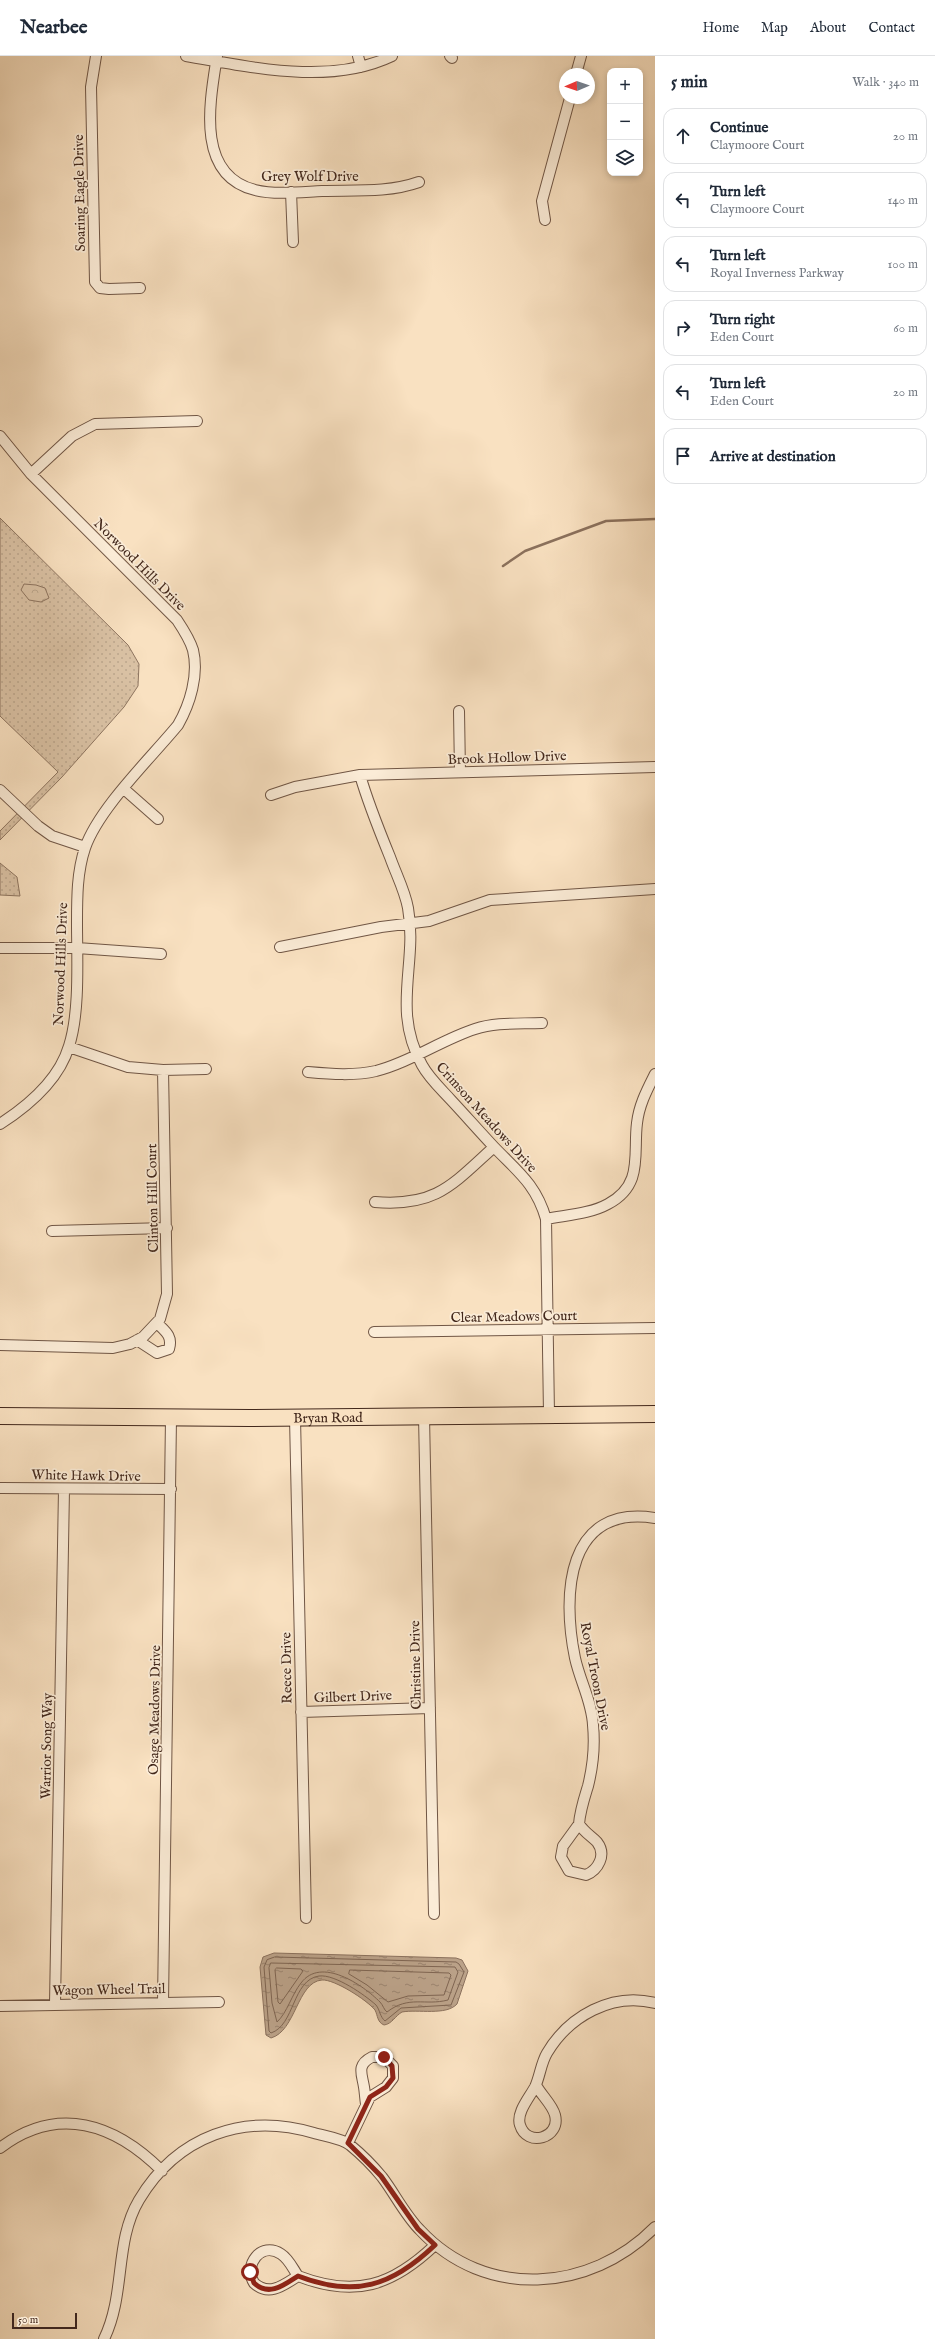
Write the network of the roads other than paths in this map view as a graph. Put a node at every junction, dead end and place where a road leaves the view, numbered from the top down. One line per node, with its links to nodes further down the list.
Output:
1 (96, 56): 14 (street, Soaring Eagle Drive)
2 (186, 56): 6 (street)
3 (358, 56): 7 (street)
4 (392, 56): 7 (street)
5 (581, 56): 8 (street)
6 (216, 58): 7 (street); 11 (street, Grey Wolf Drive)
7 (361, 68)
8 (578, 68)
9 (568, 104): 12 (street)
10 (419, 182): 11 (street, Grey Wolf Drive)
11 (291, 192): 13 (street)
12 (546, 220)
13 (293, 242)
14 (140, 288)
15 (197, 421): 17 (street)
16 (0, 436): 17 (street, Norwood Hills Drive)
17 (31, 474): 22 (street, Norwood Hills Drive)
18 (459, 712): 20 (street)
19 (655, 767): 20 (street, Brook Hollow Drive)
20 (460, 772): 21 (street, Brook Hollow Drive)
21 (360, 774): 24 (street, Brook Hollow Drive); 28 (street, Crimson Meadows Drive)
22 (124, 789): 25 (street); 26 (street, Norwood Hills Drive)
23 (0, 790): 26 (street)
24 (270, 795)
25 (158, 819)
26 (85, 847): 31 (street, Norwood Hills Drive)
27 (655, 889): 28 (street)
28 (410, 924): 29 (street); 35 (street, Crimson Meadows Drive)
29 (280, 947)
30 (0, 948): 31 (street)
31 (77, 948): 32 (street); 34 (street, Norwood Hills Drive)
32 (161, 954)
33 (542, 1024): 35 (street)
34 (69, 1047): 37 (street); 40 (street, Norwood Hills Drive)
35 (417, 1054): 38 (street); 41 (street, Crimson Meadows Drive)
36 (206, 1069): 37 (street)
37 (163, 1070): 44 (street, Clinton Hill Court)
38 (308, 1072)
39 (655, 1074): 43 (street)
40 (0, 1124)
41 (494, 1147): 42 (street); 43 (street, Crimson Meadows Drive)
42 (375, 1202)
43 (546, 1219): 48 (street, Crimson Meadows Drive)
44 (167, 1228): 45 (street); 46 (street, Clinton Hill Court)
45 (52, 1231)
46 (156, 1323): 50 (street, Clinton Hill Court); 50 (street)
47 (655, 1328): 48 (street, Clear Meadows Court)
48 (548, 1330): 49 (street, Clear Meadows Court); 52 (street, Crimson Meadows Drive)
49 (374, 1332)
50 (137, 1340): 51 (street, Clinton Hill Court)
51 (0, 1345)
52 (549, 1414): 53 (main road, Bryan Road); 55 (main road, Bryan Road)
53 (655, 1414)
54 (0, 1416): 56 (main road, Bryan Road)
55 (424, 1416): 57 (main road, Bryan Road); 62 (street, Christine Drive)
56 (171, 1418): 57 (main road, Bryan Road); 60 (street, Osage Meadows Drive)
57 (296, 1418): 63 (street, Reece Drive)
58 (0, 1488): 59 (street, White Hawk Drive)
59 (64, 1489): 60 (street, White Hawk Drive); 70 (street, Warrior Song Way)
60 (171, 1489): 68 (street, Osage Meadows Drive)
61 (655, 1518): 64 (street, Royal Troon Drive)
62 (430, 1708): 63 (street, Gilbert Drive); 65 (street, Christine Drive)
63 (301, 1712): 66 (street, Reece Drive)
64 (579, 1824): 64 (street, Royal Troon Drive)
65 (434, 1914)
66 (306, 1918)
67 (219, 2002): 68 (street, Wagon Wheel Trail)
68 (163, 2003): 70 (street, Wagon Wheel Trail)
69 (655, 2003): 72 (street)
70 (55, 2004): 71 (street, Wagon Wheel Trail)
71 (0, 2006)
72 (536, 2085): 72 (street)
73 (366, 2104): 73 (street); 74 (street)
74 (348, 2143): 76 (street); 78 (street)
75 (0, 2148): 76 (street)
76 (162, 2171): 80 (street)
77 (655, 2227): 78 (street)
78 (435, 2245): 79 (street)
79 (298, 2276): 79 (street)
80 (104, 2339)

